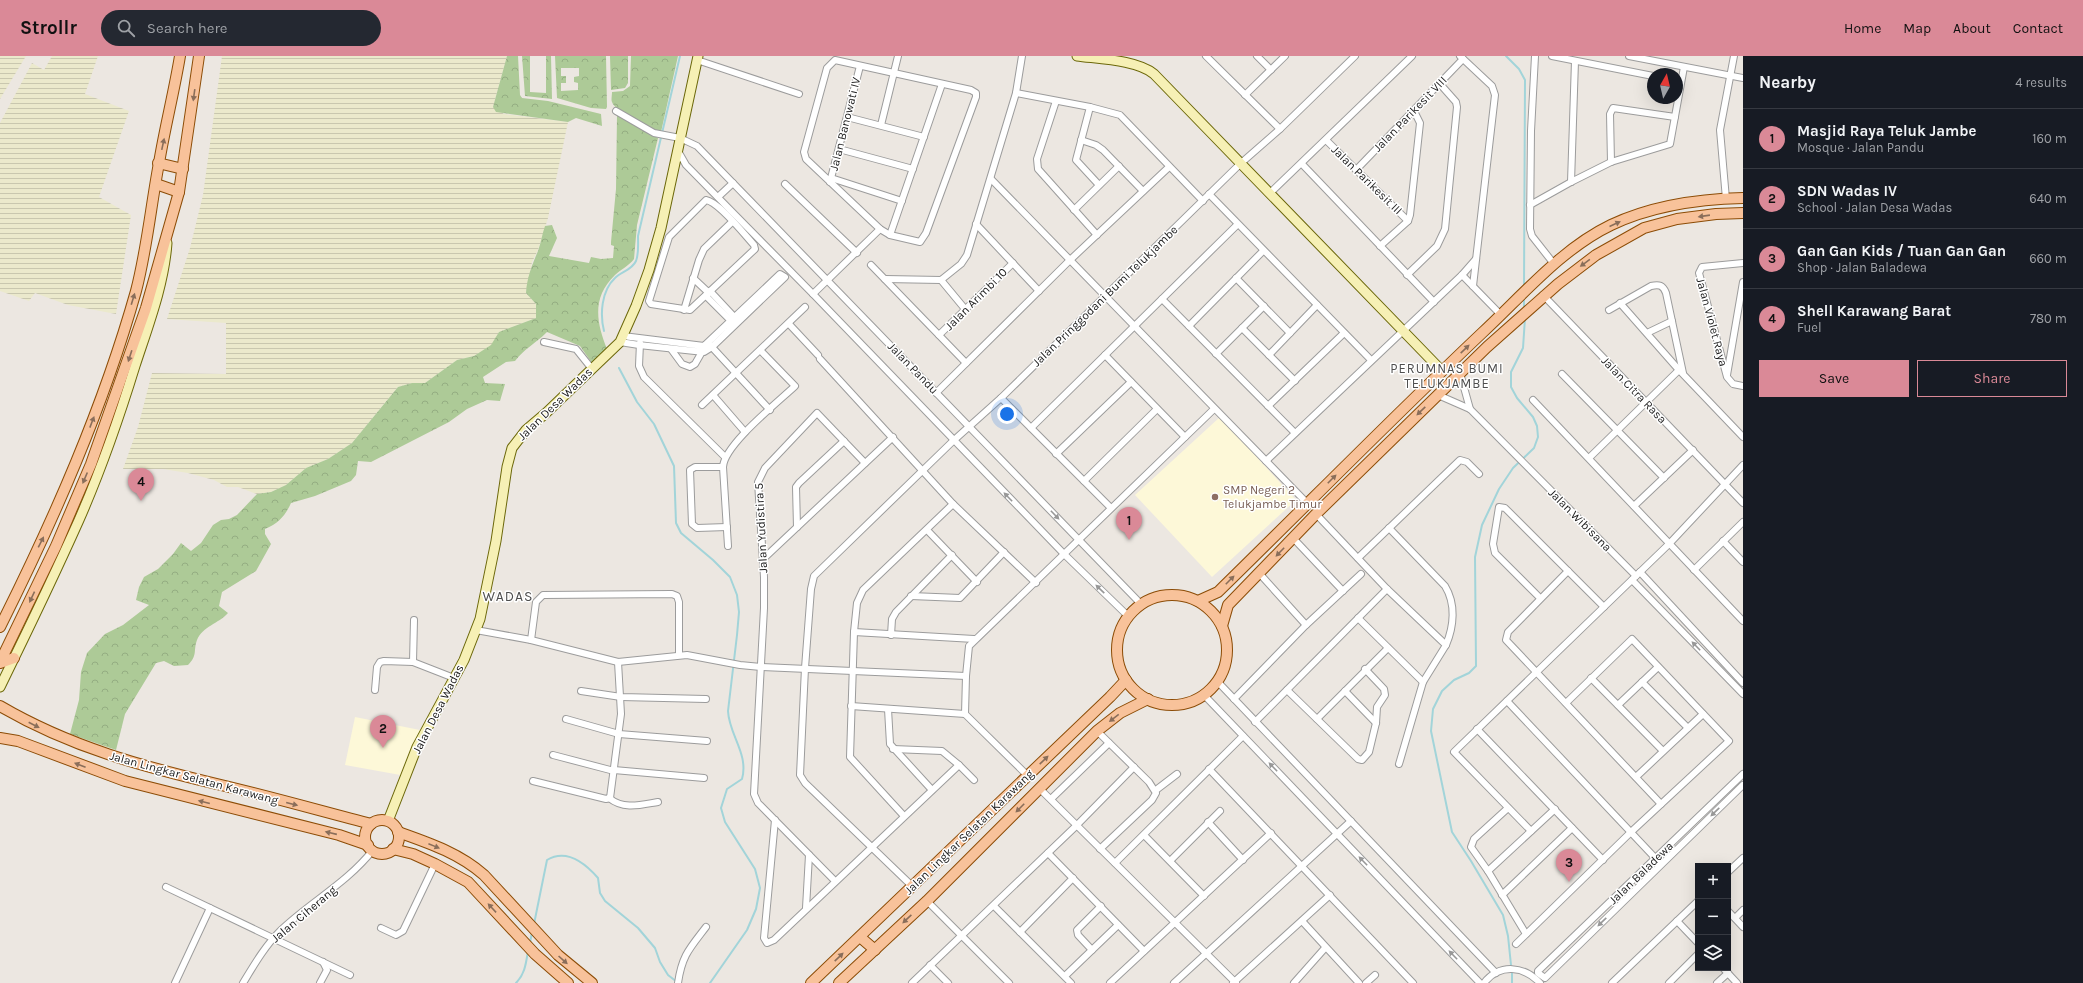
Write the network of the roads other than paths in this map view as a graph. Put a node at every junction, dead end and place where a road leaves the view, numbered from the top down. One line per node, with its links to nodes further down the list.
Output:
1 (180, 56): 48 (main road, one-way to 1)
2 (199, 56): 53 (main road, one-way to 53)
3 (898, 56): 23 (street)
4 (1022, 56): 29 (street)
5 (1077, 56): 17 (main road)
6 (1206, 56): 31 (street)
7 (1257, 56): 21 (street)
8 (1285, 56): 21 (street)
9 (1356, 56): 40 (street, Jalan Pringgodani Bumi Telukjambe)
10 (1412, 56): 44 (street)
11 (1535, 56): 72 (street)
12 (1552, 56): 18 (street)
13 (1629, 56): 20 (street)
14 (1734, 56): 25 (street)
15 (698, 58): 30 (street); 42 (main road, Jalan Desa Wadas)
16 (1462, 58): 28 (street, Jalan Parikesit VIII); 86 (street)
17 (1111, 59): 49 (main road)
18 (1575, 61): 24 (street); 58 (street)
19 (860, 66): 23 (street); 37 (street, Jalan Banowati IV); 57 (street)
20 (1684, 67): 22 (street); 25 (street)
21 (1271, 70): 31 (street)
22 (1683, 70)
23 (894, 73): 27 (street); 39 (street)
24 (1647, 75)
25 (1731, 76): 26 (street); 68 (street)
26 (1743, 78)
27 (942, 84): 41 (street); 81 (street)
28 (1440, 84): 36 (street, Jalan Parikesit VIII); 92 (street)
29 (1016, 93): 32 (street); 56 (street)
30 (799, 94)
31 (1245, 95): 40 (street)
32 (1056, 101): 34 (street); 73 (street)
33 (1677, 104): 38 (street)
34 (1090, 107): 43 (street); 52 (street)
35 (616, 111): 42 (street, Jalan Pandu)
36 (1414, 111): 55 (street, Jalan Parikesit VIII); 75 (street)
37 (847, 117): 39 (street); 45 (street, Jalan Banowati IV)
38 (1675, 117): 47 (street); 47 (street)
39 (881, 125): 41 (street)
40 (1280, 129): 49 (street, Jalan Pringgodani Bumi Telukjambe)
41 (924, 137): 54 (street)
42 (680, 138): 46 (main road, Jalan Desa Wadas); 59 (street, Jalan Pandu)
43 (1081, 140): 51 (street); 62 (street)
44 (1326, 140): 50 (street); 55 (street, Jalan Parikesit III)
45 (839, 149): 54 (street); 57 (street, Jalan Banowati IV)
46 (678, 152): 67 (street, Jalan Pandu); 128 (main road, Jalan Desa Wadas)
47 (1611, 162): 58 (street)
48 (158, 163): 53 (main road); 60 (main road)
49 (1240, 164): 65 (street, Jalan Pringgodani Bumi Telukjambe); 66 (main road)
50 (1302, 164): 66 (street); 83 (street)
51 (1119, 166): 62 (street); 63 (street)
52 (1169, 166): 63 (street); 70 (street)
53 (183, 169): 64 (main road)
54 (913, 169): 71 (street)
55 (1356, 170): 75 (street, Jalan Parikesit III)
56 (991, 179): 77 (street); 87 (street)
57 (831, 180): 71 (street); 79 (street)
58 (1571, 182): 72 (street)
59 (733, 183): 67 (street); 99 (street, Jalan Pandu)
60 (156, 184): 64 (main road); 229 (main road, one-way to 60)
61 (785, 184): 85 (street)
62 (1099, 185): 73 (street)
63 (1143, 191): 82 (street)
64 (179, 192): 80 (main road)
65 (1209, 194): 70 (street, Jalan Pringgodani Bumi Telukjambe); 78 (street)
66 (1269, 194): 123 (main road)
67 (718, 197): 104 (street, Jalan Pandu)
68 (1726, 198): 69 (main road); 90 (main road, one-way to 68)
69 (1743, 198)
70 (1203, 200): 106 (street, Jalan Pringgodani Bumi Telukjambe)
71 (902, 201): 81 (street)
72 (1530, 205): 90 (street)
73 (1074, 210): 82 (street)
74 (1743, 213): 105 (main road, one-way to 105)
75 (1408, 221): 83 (street)
76 (732, 222): 94 (street); 103 (street); 114 (street)
77 (976, 224): 88 (street); 97 (street)
78 (1237, 225): 84 (street); 107 (street)
79 (880, 229): 81 (street); 85 (street)
80 (168, 232): 239 (main road); 243 (main road, one-way to 243)
81 (890, 235)
82 (1097, 235): 87 (street)
83 (1380, 246): 92 (street)
84 (1263, 251): 95 (street); 110 (street)
85 (857, 253): 99 (street)
86 (1476, 259): 93 (street); 101 (street)
87 (1069, 261): 102 (street); 106 (street)
88 (1012, 263): 102 (street); 113 (street, Jalan Arimbi 10)
89 (1743, 263): 146 (street, Jalan Violet Raya)
90 (1554, 264): 116 (main road)
91 (871, 265): 96 (street)
92 (1407, 275): 108 (street)
93 (1462, 275): 101 (street); 108 (street)
94 (693, 278): 103 (street); 114 (street)
95 (1236, 278): 111 (street); 120 (street)
96 (884, 279): 97 (street); 127 (street)
97 (941, 280): 113 (street)
98 (777, 281): 118 (street)
99 (828, 281): 104 (street); 150 (street, Jalan Pandu)
100 (1743, 282): 146 (street)
101 (1473, 286): 116 (street)
102 (1039, 291): 139 (street)
103 (708, 293): 114 (street); 118 (street)
104 (814, 294): 172 (street, Jalan Pandu)
105 (1543, 295): 142 (main road); 155 (street, Jalan Citra Rasa)
106 (1104, 297): 121 (street); 153 (street, Jalan Pringgodani Bumi Telukjambe)
107 (1162, 299): 120 (street); 121 (street)
108 (1434, 302): 123 (street)
109 (1620, 303): 115 (street); 117 (street); 126 (street)
110 (1317, 305): 124 (street); 125 (street)
111 (1264, 306): 122 (street); 125 (street)
112 (805, 307): 119 (street)
113 (965, 309): 127 (street, Jalan Arimbi 10)
114 (684, 310)
115 (1609, 310)
116 (1501, 315): 141 (main road, one-way to 116)
117 (1672, 321): 126 (street); 143 (street)
118 (735, 322): 132 (street)
119 (789, 324): 134 (street); 171 (street)
120 (1189, 326): 135 (street)
121 (1134, 327): 136 (street); 159 (street)
122 (1242, 328): 135 (street); 137 (street)
123 (1402, 330): 138 (street); 141 (main road)
124 (1344, 332): 138 (street); 147 (street)
125 (1290, 333): 137 (street)
126 (1647, 334): 143 (street)
127 (939, 335): 139 (street)
128 (622, 339): 130 (street); 140 (main road, Jalan Desa Wadas)
129 (544, 342): 140 (street)
130 (640, 342): 131 (street); 133 (street); 176 (street)
131 (675, 344): 132 (street); 133 (street)
132 (707, 347): 133 (street); 133 (street); 144 (street)
133 (670, 349)
134 (761, 351): 144 (street); 161 (street)
135 (1216, 354): 157 (street)
136 (1105, 355): 148 (street); 163 (street)
137 (1269, 355): 147 (street)
138 (1371, 360): 168 (street)
139 (966, 362): 150 (street)
140 (592, 369): 230 (main road, Jalan Desa Wadas)
141 (1442, 371): 189 (main road, one-way to 141)
142 (1460, 372): 152 (main road); 160 (street)
143 (1681, 372): 155 (street); 164 (street)
144 (736, 374): 151 (street); 161 (street)
145 (1562, 374): 165 (street)
146 (1727, 377): 149 (street, Jalan Violet Raya)
147 (1295, 381): 157 (street)
148 (1131, 382): 158 (street); 175 (street)
149 (1743, 386)
150 (936, 392): 162 (street, Jalan Pandu)
151 (713, 395): 156 (street); 167 (street)
152 (1438, 395): 160 (street); 192 (main road, one-way to 192)
153 (1001, 398): 162 (street, Jalan Pringgodani Bumi Telukjambe); 163 (street)
154 (1533, 400): 177 (street)
155 (1645, 402): 165 (street); 174 (street, Jalan Citra Rasa)
156 (702, 405)
157 (1268, 406): 168 (street)
158 (1157, 409): 169 (street); 185 (street)
159 (1214, 409): 169 (street); 178 (street)
160 (1470, 409): 213 (street, Jalan Wibisana)
161 (770, 410): 167 (street)
162 (970, 427): 172 (street, Jalan Pringgodani Bumi Telukjambe); 199 (street, Jalan Pandu, one-way to 199)
163 (1031, 428): 175 (street)
164 (1734, 428): 166 (street); 170 (street)
165 (1618, 429): 177 (street); 184 (street)
166 (1743, 431)
167 (745, 432): 176 (street)
168 (1295, 433): 178 (street)
169 (1185, 437): 191 (street)
170 (1743, 437)
171 (893, 438): 179 (street); 182 (street)
172 (953, 441): 182 (street, Jalan Pringgodani Bumi Telukjambe); 204 (street, Jalan Pandu, one-way to 172)
173 (844, 442): 179 (street); 195 (street); 207 (street, Jalan Yudistira 5)
174 (1693, 450): 184 (street); 186 (street, Jalan Citra Rasa)
175 (1056, 454): 185 (street)
176 (725, 457): 181 (street)
177 (1589, 458): 190 (street)
178 (1266, 461): 189 (street)
179 (865, 463): 195 (street)
180 (1743, 465): 186 (street)
181 (722, 467): 194 (street); 194 (street)
182 (922, 471): 188 (street); 246 (street, Jalan Pringgodani Bumi Telukjambe)
183 (1479, 474): 196 (street)
184 (1664, 478): 190 (street)
185 (1084, 481): 191 (street)
186 (1725, 484): 187 (street, Jalan Citra Rasa); 201 (street)
187 (1743, 503)
188 (953, 504): 197 (street); 203 (street)
189 (1308, 504): 220 (main road, one-way to 189)
190 (1634, 506): 201 (street)
191 (1111, 508): 199 (street)
192 (1316, 514): 198 (main road); 206 (street)
193 (1743, 522): 200 (street)
194 (727, 527): 202 (street)
195 (797, 527): 207 (street)
196 (1389, 528): 206 (street); 235 (street)
197 (927, 530): 205 (street); 231 (street)
198 (1293, 538): 211 (main road, one-way to 211); 217 (street)
199 (1079, 539): 204 (street); 221 (street, Jalan Pandu)
200 (1723, 541): 208 (street); 209 (street)
201 (1670, 543): 209 (street); 213 (street)
202 (728, 546)
203 (1004, 552): 214 (street); 215 (street)
204 (1064, 554): 215 (street); 223 (street, Jalan Pandu, one-way to 204)
205 (952, 555): 214 (street); 218 (street)
206 (1358, 558): 216 (street)
207 (762, 560): 244 (street, Jalan Yudistira 5)
208 (1743, 562)
209 (1694, 570): 226 (street)
210 (1568, 571): 219 (street); 219 (street); 222 (street)
211 (1260, 573): 227 (street); 228 (main road)
212 (1361, 574): 217 (street)
213 (1636, 576): 222 (street); 237 (street); 240 (street, one-way to 213)
214 (977, 582): 218 (street)
215 (1036, 583): 233 (street)
216 (1387, 589): 224 (street); 235 (street)
217 (1343, 591): 227 (street)
218 (911, 596): 232 (street)
219 (1540, 598): 249 (street)
220 (1198, 601): 221 (main road); 228 (main road)
221 (1141, 604): 223 (main road)
222 (1604, 607): 249 (street)
223 (1128, 616): 253 (main road)
224 (1358, 618): 236 (street); 260 (street)
225 (414, 620): 241 (street)
226 (1743, 621)
227 (1306, 625): 268 (street)
228 (1222, 626): 254 (main road)
229 (0, 627)
230 (476, 630): 234 (street); 251 (main road, Jalan Desa Wadas)
231 (854, 632): 232 (street); 248 (street)
232 (891, 635): 233 (street)
233 (974, 639): 250 (street)
234 (531, 640): 238 (street); 242 (street)
235 (1446, 645): 255 (street)
236 (1388, 648): 247 (street); 255 (street)
237 (1716, 654): 240 (street); 257 (street)
238 (679, 655): 242 (street); 244 (street)
239 (14, 658): 243 (main road); 258 (main road)
240 (1710, 660): 263 (street)
241 (413, 662): 251 (street); 259 (street)
242 (618, 662): 265 (street)
243 (0, 663)
244 (761, 667): 246 (street); 316 (street, Jalan Yudistira 5)
245 (1658, 667): 252 (street); 256 (street); 276 (street)
246 (805, 668): 248 (street); 329 (street, Jalan Pringgodani Bumi Telukjambe)
247 (1366, 669): 262 (street); 280 (street)
248 (852, 670): 250 (street); 273 (street)
249 (1536, 671): 269 (street); 270 (street)
250 (966, 676): 275 (street)
251 (454, 678): 317 (main road, Jalan Desa Wadas)
252 (1591, 678): 270 (street); 271 (street)
253 (1126, 680): 267 (main road); 299 (main road, Jalan Lingkar Selatan Karawang, one-way to 253)
254 (1217, 682): 264 (main road); 268 (street)
255 (1423, 682): 292 (street)
256 (1642, 682): 271 (street); 281 (street)
257 (1743, 683)
258 (0, 687)
259 (375, 690)
260 (1287, 690): 278 (street); 279 (street)
261 (581, 691): 265 (street)
262 (1345, 691): 278 (street); 280 (street)
263 (1743, 694)
264 (1204, 695): 267 (main road); 285 (street)
265 (621, 697): 266 (street); 284 (street)
266 (706, 699)
267 (1148, 699): 283 (main road, Jalan Lingkar Selatan Karawang, one-way to 283)
268 (1234, 699): 279 (street)
269 (1507, 701): 282 (street); 325 (street)
270 (1566, 703): 300 (street)
271 (1618, 705): 290 (street)
272 (0, 706): 320 (main road, Jalan Lingkar Selatan Karawang, one-way to 320)
273 (851, 706): 274 (street); 315 (street)
274 (888, 709): 275 (street); 289 (street)
275 (965, 714): 299 (street)
276 (1703, 714): 281 (street); 311 (street)
277 (566, 719): 284 (street)
278 (1317, 719): 280 (street)
279 (1256, 722): 318 (street)
280 (1376, 723)
281 (1688, 728): 290 (street)
282 (1477, 729): 312 (street); 313 (street)
283 (1097, 731): 288 (street); 305 (main road, Jalan Lingkar Selatan Karawang)
284 (619, 734): 287 (street); 296 (street)
285 (1243, 736): 295 (street); 327 (street, one-way to 285)
286 (0, 738): 330 (main road, Jalan Lingkar Selatan Karawang, one-way to 286)
287 (707, 741)
288 (1109, 743): 294 (street); 309 (street)
289 (893, 749): 293 (street); 306 (street)
290 (1663, 751): 300 (street)
291 (553, 755): 296 (street)
292 (1399, 764)
293 (960, 765): 302 (street); 306 (street)
294 (1134, 767): 307 (street); 321 (street)
295 (1209, 769): 326 (street); 328 (street)
296 (614, 771): 301 (street); 308 (street)
297 (1177, 774): 307 (street)
298 (1743, 774): 335 (street, Jalan Baladewa)
299 (1028, 776): 348 (main road, Jalan Lingkar Selatan Karawang)
300 (1636, 776): 311 (street)
301 (704, 778)
302 (974, 780)
303 (533, 781): 308 (street)
304 (1743, 785): 342 (street, Jalan Baladewa, one-way to 342)
305 (1039, 788): 309 (street); 353 (main road, Jalan Lingkar Selatan Karawang, one-way to 353)
306 (932, 790): 315 (street)
307 (1156, 790): 332 (street)
308 (609, 798): 310 (street)
309 (1051, 799): 321 (street)
310 (658, 802)
311 (1661, 804): 325 (street)
312 (1508, 808): 323 (street); 345 (street)
313 (1555, 809): 322 (street); 323 (street)
314 (1220, 811): 319 (street)
315 (904, 816): 329 (street)
316 (775, 820): 334 (street, Jalan Yudistira 5); 358 (street)
317 (388, 821): 320 (main road); 324 (main road)
318 (1351, 821): 327 (street); 386 (street)
319 (1208, 822): 337 (street); 338 (street)
320 (371, 824): 330 (main road)
321 (1076, 826): 332 (street); 333 (street)
322 (1572, 828): 339 (street); 350 (street)
323 (1531, 831): 345 (street)
324 (398, 832): 331 (main road); 396 (main road, one-way to 396)
325 (1631, 832): 335 (street); 339 (street)
326 (1271, 833): 338 (street); 343 (street)
327 (1337, 834): 343 (street); 409 (street, one-way to 327)
328 (1144, 835): 337 (street); 340 (street)
329 (872, 847): 347 (street); 348 (street, Jalan Pringgodani Bumi Telukjambe)
330 (370, 848): 331 (main road); 373 (street, Jalan Ciherang)
331 (393, 849): 341 (main road)
332 (1100, 849): 340 (street)
333 (1048, 853): 346 (street); 355 (street)
334 (809, 855): 347 (street, Jalan Yudistira 5); 358 (street)
335 (1656, 858): 342 (street); 342 (street, Jalan Baladewa, one-way to 335)
336 (1743, 858): 344 (street)
337 (1171, 860): 351 (street)
338 (1243, 860): 351 (street)
339 (1603, 860): 370 (street)
340 (1115, 863): 364 (street)
341 (435, 864): 368 (street); 395 (main road, one-way to 341)
342 (1661, 864)
343 (1302, 866): 352 (street); 380 (street)
344 (1731, 869)
345 (1488, 871): 350 (street)
346 (1073, 878): 356 (street); 369 (street)
347 (835, 881): 358 (street)
348 (912, 886): 372 (main road, Jalan Lingkar Selatan Karawang)
349 (166, 887): 357 (street)
350 (1502, 895): 370 (street)
351 (1204, 896): 364 (street)
352 (1330, 896): 362 (street); 408 (street)
353 (927, 901): 371 (street); 377 (main road, Jalan Lingkar Selatan Karawang, one-way to 377)
354 (1695, 904): 363 (street)
355 (994, 906): 369 (street); 371 (street)
356 (1101, 906): 365 (street); 378 (street)
357 (210, 908): 373 (street); 392 (street)
358 (806, 908)
359 (1743, 910): 361 (street)
360 (1731, 914): 361 (street)
361 (1735, 918): 367 (street)
362 (1302, 921): 376 (street); 391 (street)
363 (1677, 921): 374 (street); 412 (street)
364 (1175, 923): 379 (street); 380 (street)
365 (1118, 924): 378 (street); 379 (street)
366 (706, 926): 390 (street)
367 (1743, 927)
368 (381, 928)
369 (1020, 932): 389 (street)
370 (1526, 934): 375 (street)
371 (961, 936): 383 (street); 401 (street)
372 (860, 937): 377 (main road); 397 (main road, Jalan Lingkar Selatan Karawang, one-way to 372)
373 (273, 938): 382 (street); 393 (street, Jalan Ciherang)
374 (1695, 940)
375 (1516, 944)
376 (1325, 948): 405 (street); 406 (street)
377 (875, 950): 398 (main road, Jalan Lingkar Selatan Karawang)
378 (1092, 950): 389 (street)
379 (1144, 951): 403 (street)
380 (1205, 953): 391 (street); 404 (street)
381 (1695, 957): 413 (street)
382 (323, 962): 387 (street); 394 (street)
383 (930, 965): 399 (street); 400 (street)
384 (1725, 971): 414 (street)
385 (1727, 971): 415 (street)
386 (1496, 972): 410 (street); 411 (street)
387 (350, 975)
388 (1375, 975): 407 (street)
389 (1065, 976): 402 (street)
390 (678, 981)
391 (1234, 982)
392 (175, 983)
393 (243, 983)
394 (320, 983)
395 (568, 983)
396 (592, 983)
397 (811, 983)
398 (839, 983)
399 (912, 983)
400 (948, 983)
401 (1009, 983)
402 (1071, 983)
403 (1110, 983)
404 (1174, 983)
405 (1294, 983)
406 (1359, 983)
407 (1366, 983)
408 (1413, 983)
409 (1480, 983)
410 (1484, 983)
411 (1540, 983)
412 (1612, 983)
413 (1669, 983)
414 (1717, 983)
415 (1738, 983)

